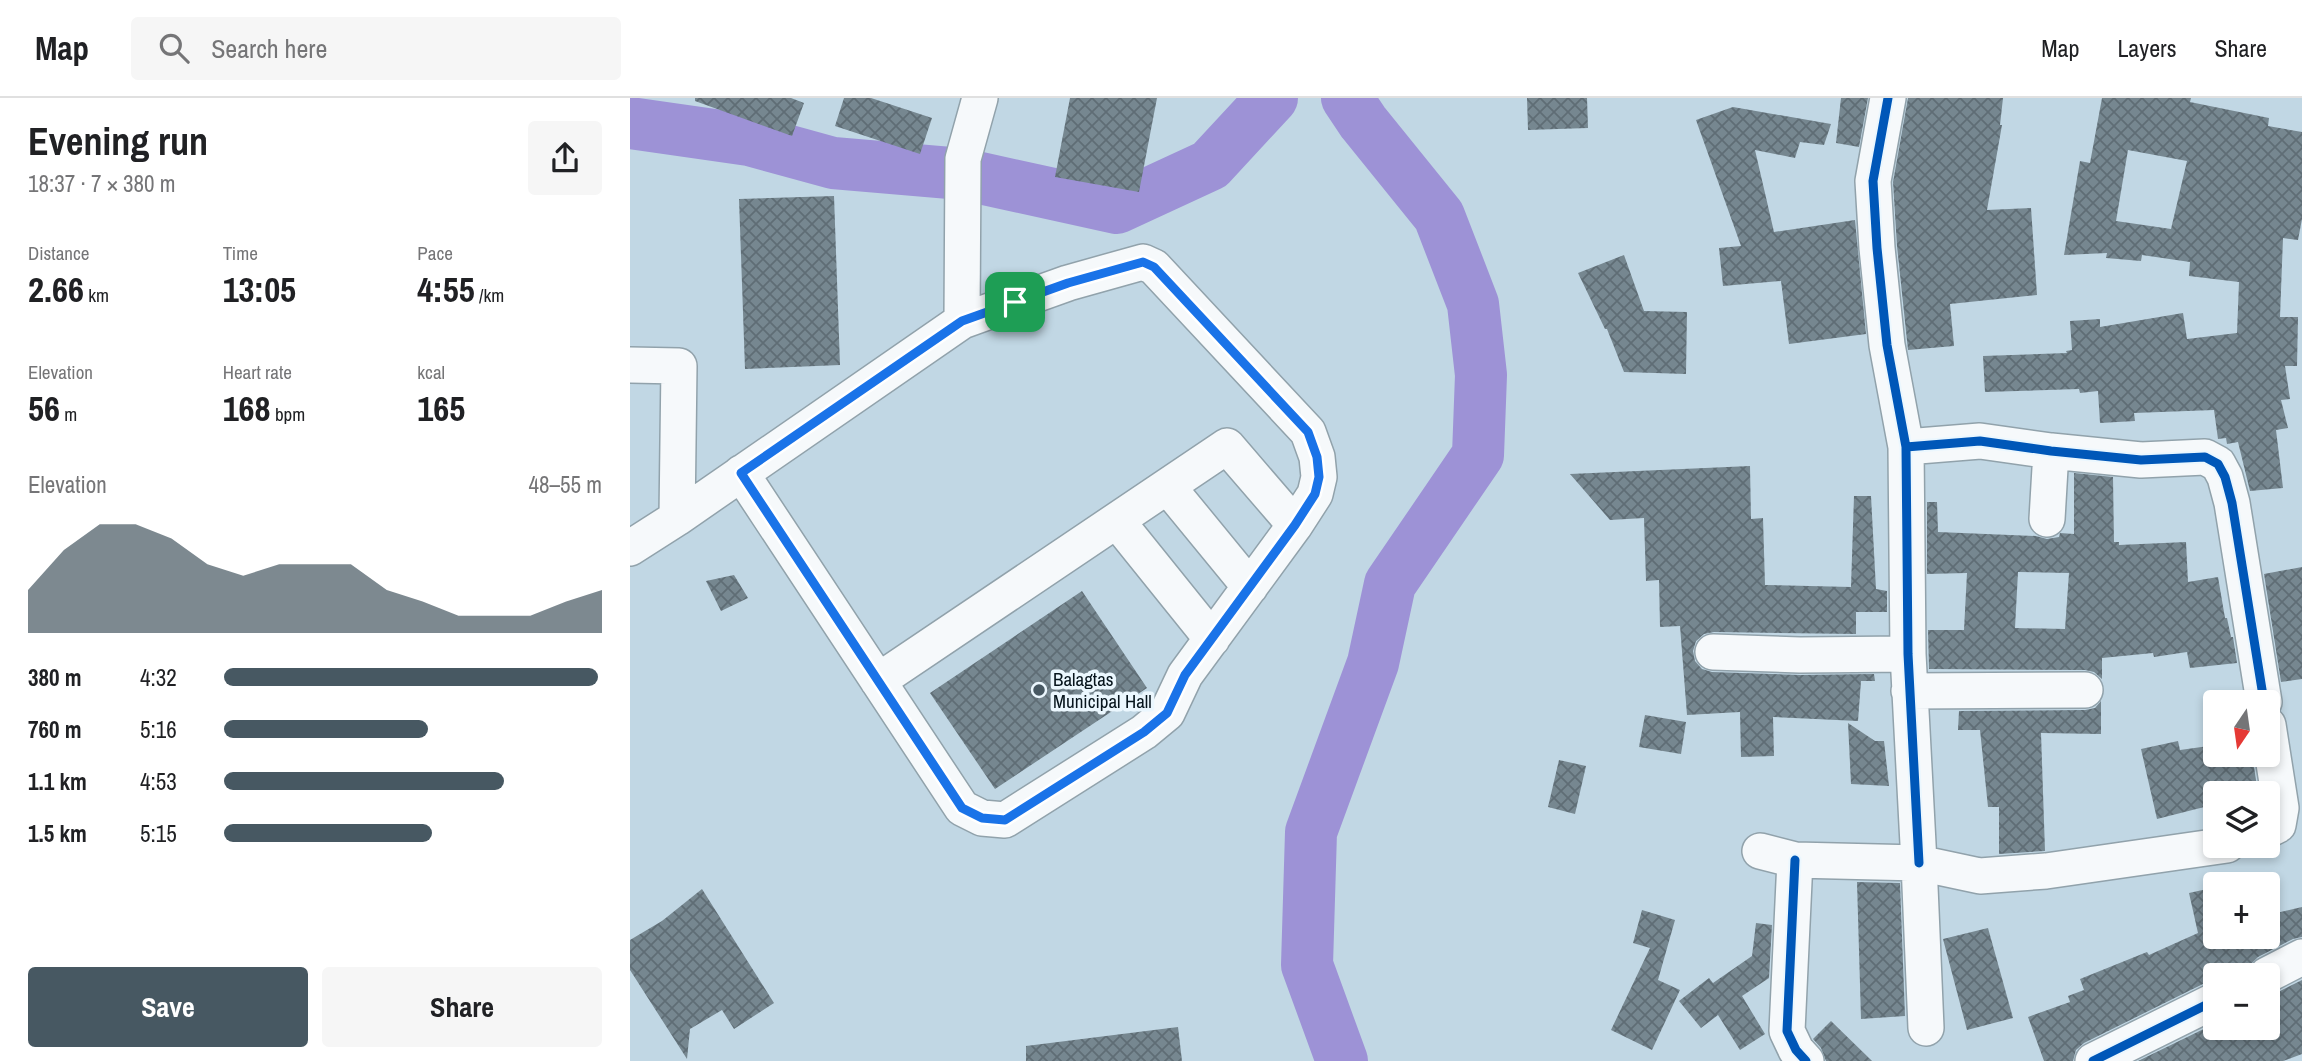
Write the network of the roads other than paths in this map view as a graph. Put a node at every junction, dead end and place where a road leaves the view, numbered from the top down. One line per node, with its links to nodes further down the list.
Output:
1 (980, 98): 3 (street)
2 (1888, 98): 5 (street)
3 (962, 321): 7 (street); 12 (street)
4 (630, 365): 9 (street)
5 (1906, 447): 6 (street); 17 (street)
6 (2051, 451): 10 (street); 20 (street)
7 (741, 473): 9 (street); 18 (street)
8 (1168, 487): 11 (street); 12 (street); 14 (street)
9 (677, 518): 13 (street)
10 (2047, 519)
11 (1117, 521): 15 (street); 18 (street)
12 (1295, 525): 14 (street)
13 (630, 548)
14 (1250, 587): 15 (street)
15 (1212, 639): 18 (street)
16 (1713, 652): 17 (street)
17 (1908, 654): 21 (street)
18 (878, 681)
19 (2085, 690): 21 (street)
20 (2262, 690)
21 (1909, 691): 25 (street)
22 (2203, 848): 25 (street)
23 (1760, 851): 24 (street)
24 (1794, 860): 25 (street); 30 (street)
25 (1920, 863): 29 (street)
26 (2302, 957): 27 (street)
27 (2280, 968)
28 (2203, 1006): 31 (street)
29 (1926, 1028)
30 (1806, 1061)
31 (2093, 1061)

